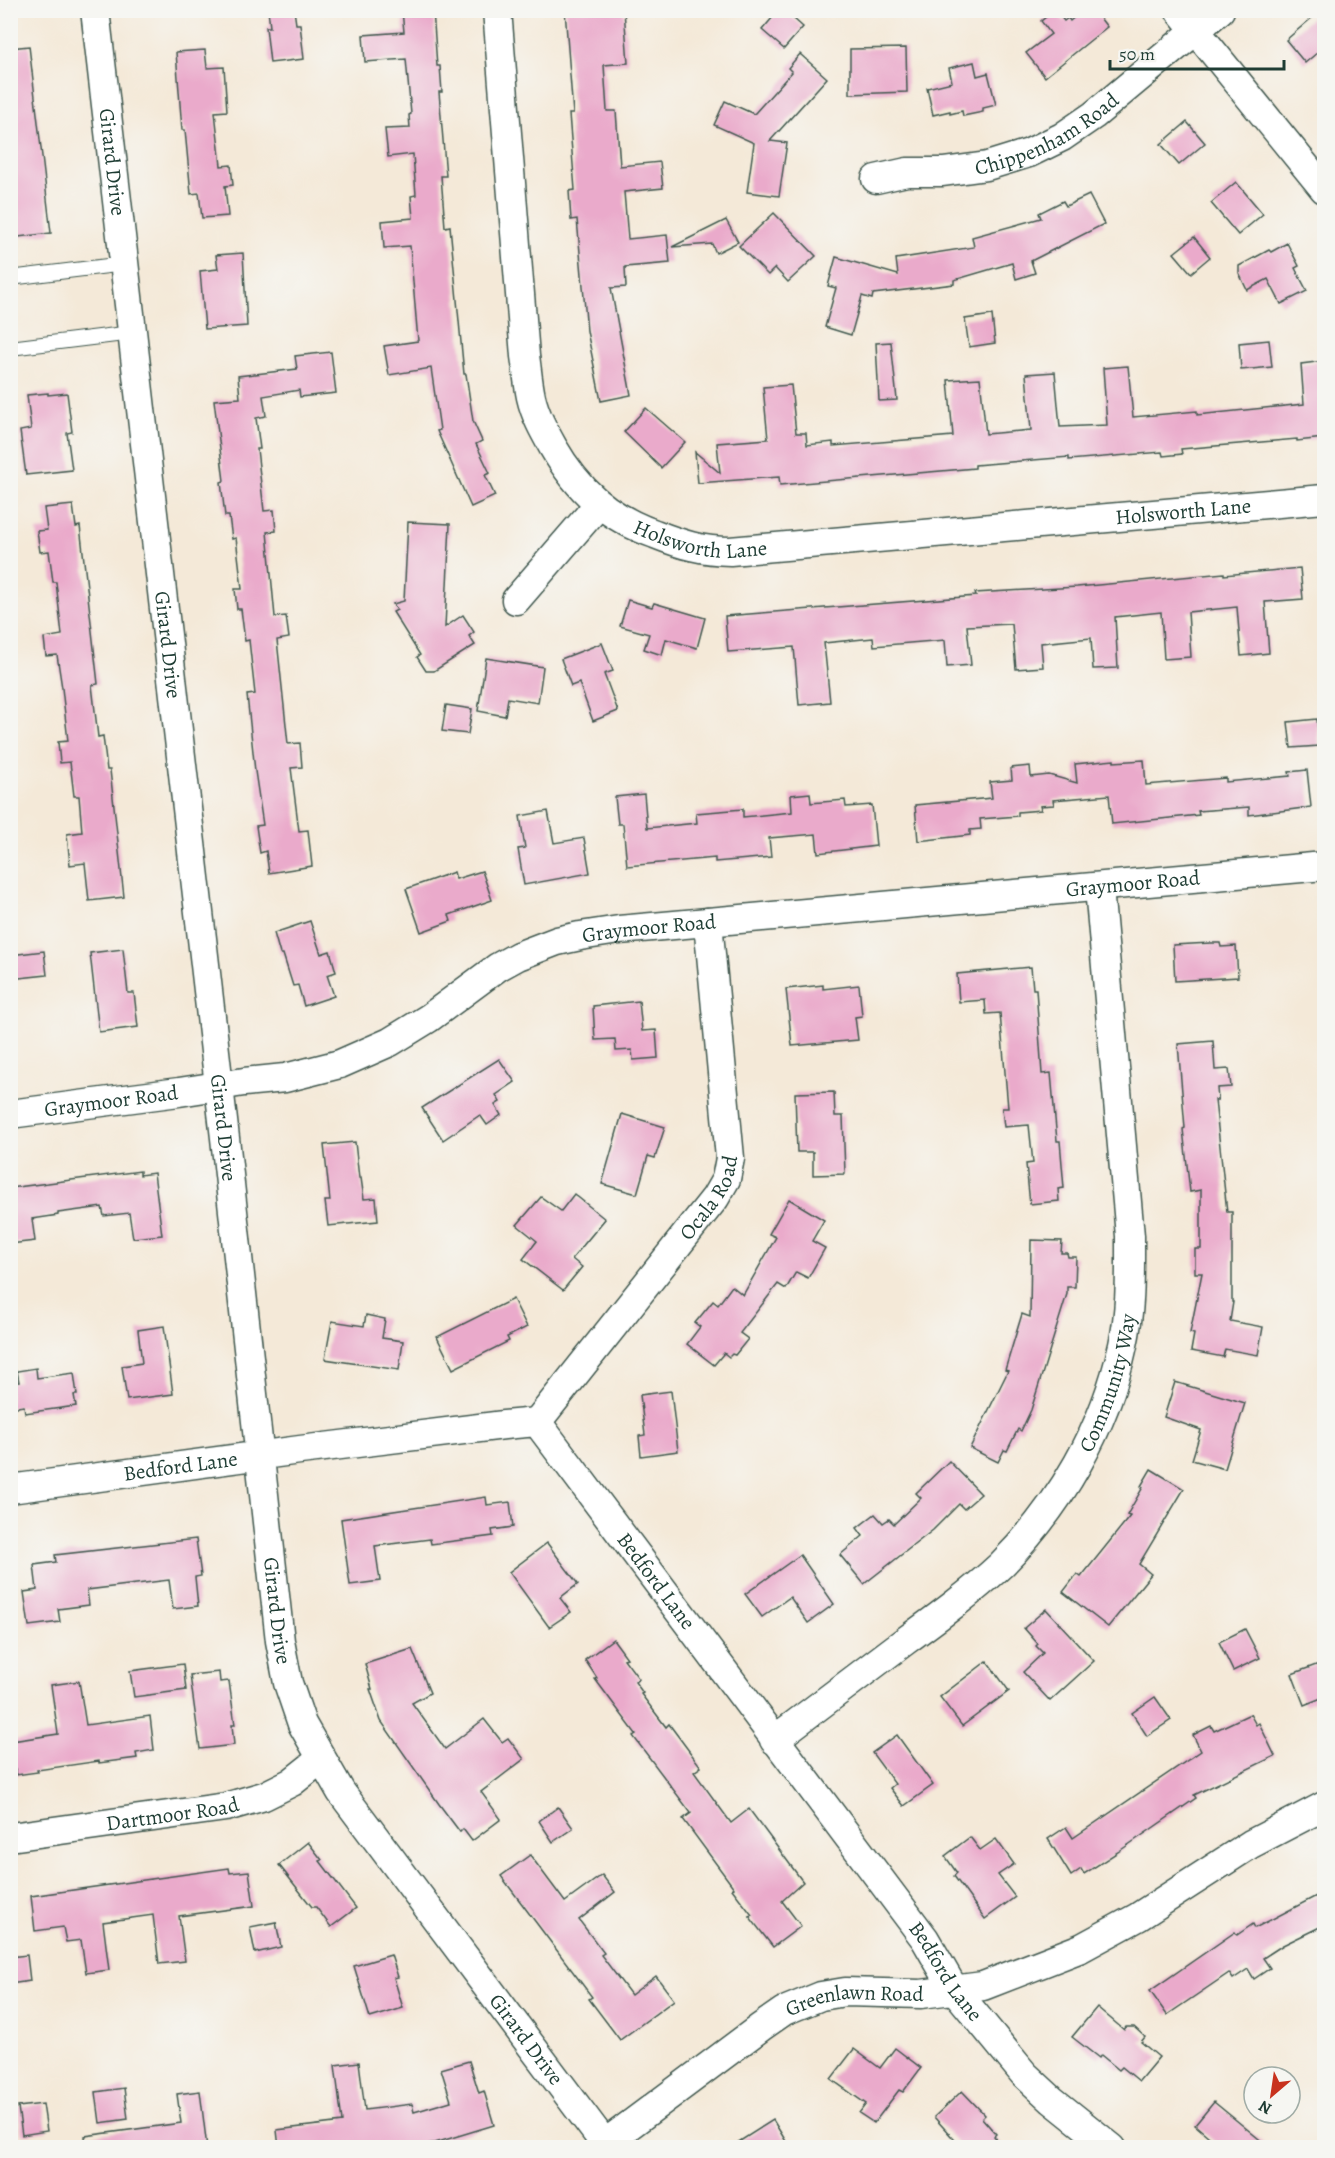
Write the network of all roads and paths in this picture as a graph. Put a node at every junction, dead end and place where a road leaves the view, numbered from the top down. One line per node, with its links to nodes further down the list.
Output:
1 (95, 10): 7 (street, Girard Drive)
2 (497, 10): 12 (street, Holsworth Lane)
3 (1220, 10): 4 (street, Chippenham Road)
4 (1188, 21): 5 (street, Chippenham Road); 6 (street)
5 (876, 179)
6 (1324, 189)
7 (124, 264): 8 (lane); 9 (street, Girard Drive)
8 (10, 278)
9 (132, 333): 10 (lane); 17 (street, Girard Drive)
10 (10, 348)
11 (1324, 499): 12 (street, Holsworth Lane)
12 (599, 504): 13 (street)
13 (516, 600)
14 (1324, 866): 15 (street, Graymoor Road)
15 (1099, 888): 16 (street, Graymoor Road); 22 (street, Community Way)
16 (708, 922): 17 (street, Graymoor Road); 19 (street, Ocala Road)
17 (218, 1086): 18 (street, Graymoor Road); 20 (street, Girard Drive)
18 (10, 1114)
19 (537, 1422): 20 (street, Bedford Lane); 22 (street, Bedford Lane)
20 (260, 1456): 21 (street, Bedford Lane); 23 (street, Girard Drive)
21 (10, 1489)
22 (774, 1740): 26 (street, Bedford Lane)
23 (321, 1759): 25 (street, Dartmoor Road); 27 (street, Girard Drive)
24 (1324, 1806): 26 (street, Greenlawn Road)
25 (10, 1837)
26 (954, 1989): 27 (street, Greenlawn Road); 28 (street, Bedford Lane)
27 (604, 2146)
28 (1112, 2148)

